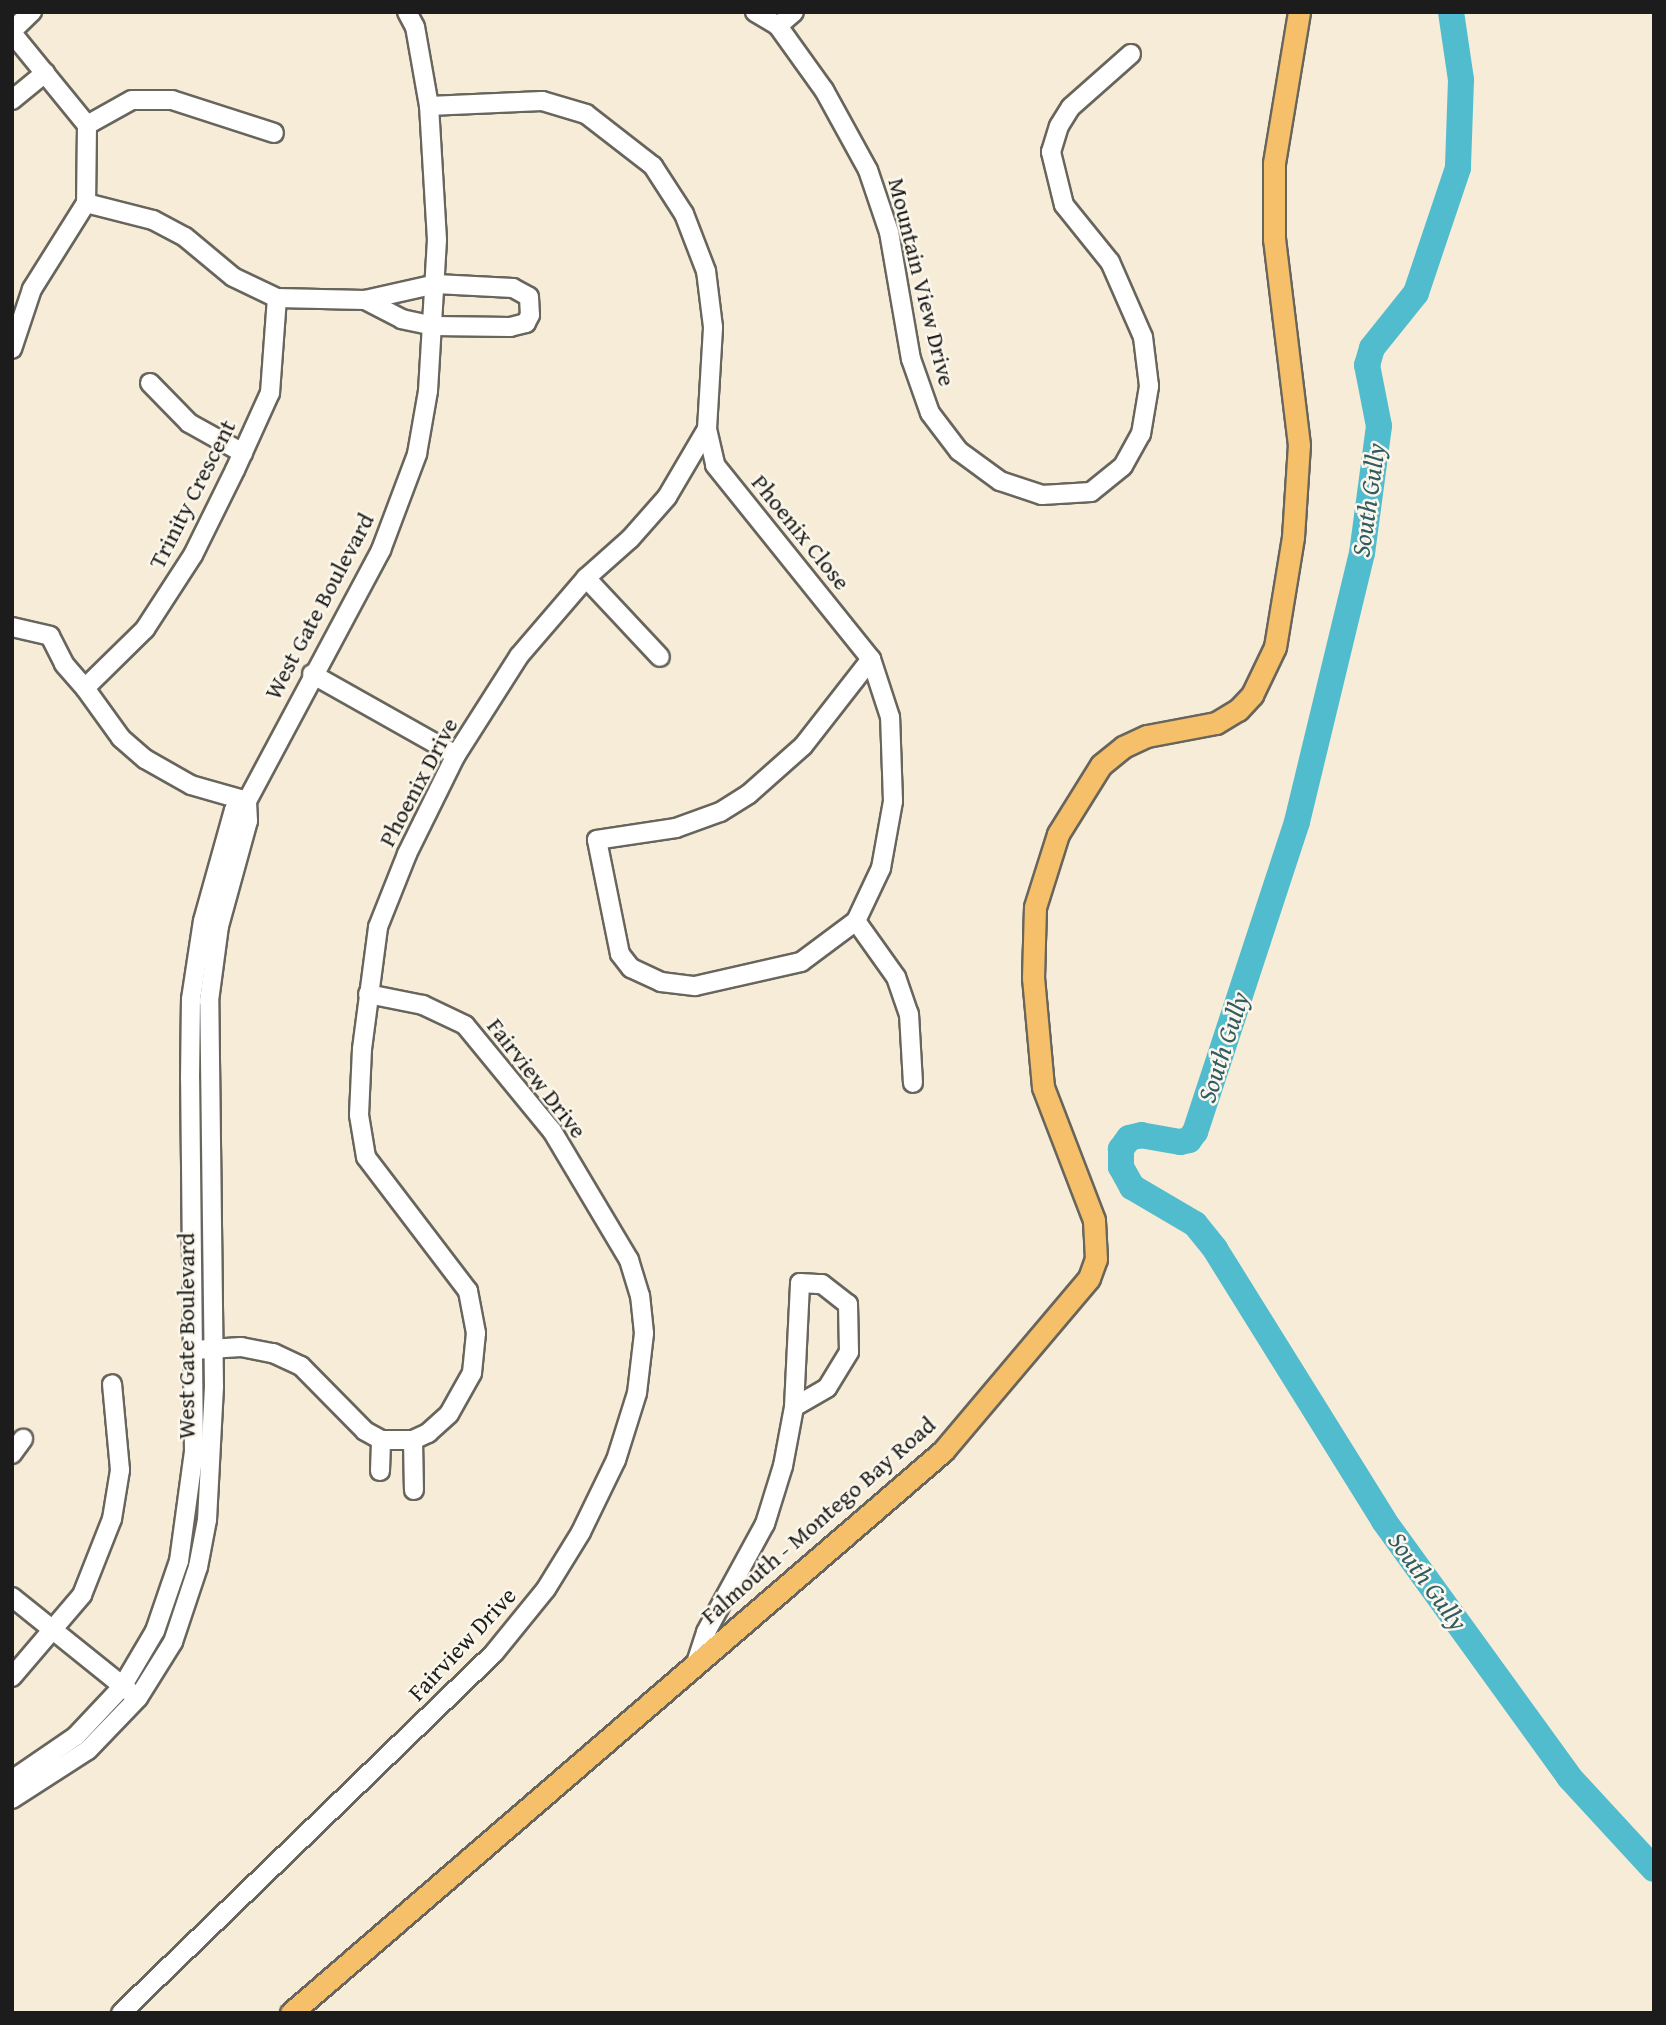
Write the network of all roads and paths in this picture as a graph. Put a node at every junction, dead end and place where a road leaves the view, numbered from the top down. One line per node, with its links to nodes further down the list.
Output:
1 (32, 12): 7 (street)
2 (407, 12): 11 (street, West Gate Boulevard)
3 (755, 12): 6 (street, Mountain View Drive)
4 (793, 12): 6 (street)
5 (1299, 12): 45 (main road, Falmouth - Montego Bay Road)
6 (778, 26): 8 (street, Mountain View Drive)
7 (12, 32): 9 (street)
8 (1131, 54)
9 (45, 73): 10 (street); 12 (street)
10 (12, 100)
11 (429, 106): 15 (street, West Gate Boulevard); 22 (street, Phoenix Drive)
12 (87, 125): 13 (street); 14 (street)
13 (274, 133)
14 (86, 203): 16 (street); 18 (street)
15 (436, 284): 17 (street); 19 (street, West Gate Boulevard); 19 (street)
16 (277, 298): 17 (street); 23 (street, Trinity Crescent)
17 (365, 300): 19 (street)
18 (18, 307): 20 (street)
19 (434, 326): 28 (street, West Gate Boulevard)
20 (12, 349)
21 (150, 383): 23 (street)
22 (707, 429): 24 (street, Phoenix Drive); 27 (street, Phoenix Close)
23 (243, 453): 29 (street, Trinity Crescent)
24 (586, 578): 26 (street); 30 (street, Phoenix Drive)
25 (12, 627): 29 (street)
26 (660, 657)
27 (871, 659): 32 (street, Phoenix Close); 32 (street, Phoenix Close)
28 (312, 674): 30 (street); 31 (street, West Gate Boulevard)
29 (85, 688): 31 (street)
30 (456, 755): 33 (street, Phoenix Drive)
31 (247, 801): 35 (street, West Gate Boulevard); 36 (street, West Gate Boulevard)
32 (856, 921): 34 (street)
33 (368, 994): 40 (street, Phoenix Drive); 51 (street, Fairview Drive)
34 (913, 1083)
35 (213, 1348): 36 (street); 39 (street); 48 (street, West Gate Boulevard)
36 (194, 1350): 47 (street, West Gate Boulevard)
37 (112, 1384): 44 (street)
38 (794, 1407): 38 (street); 45 (street)
39 (380, 1440): 40 (street); 41 (street)
40 (413, 1440): 42 (street)
41 (380, 1471)
42 (414, 1490)
43 (12, 1597): 44 (street)
44 (55, 1631): 46 (street); 47 (street)
45 (697, 1660): 52 (main road, Falmouth - Montego Bay Road)
46 (12, 1677)
47 (122, 1687): 48 (street); 49 (street, West Gate Boulevard)
48 (138, 1699): 50 (street, West Gate Boulevard)
49 (12, 1780)
50 (12, 1799)
51 (121, 2013)
52 (291, 2013)

